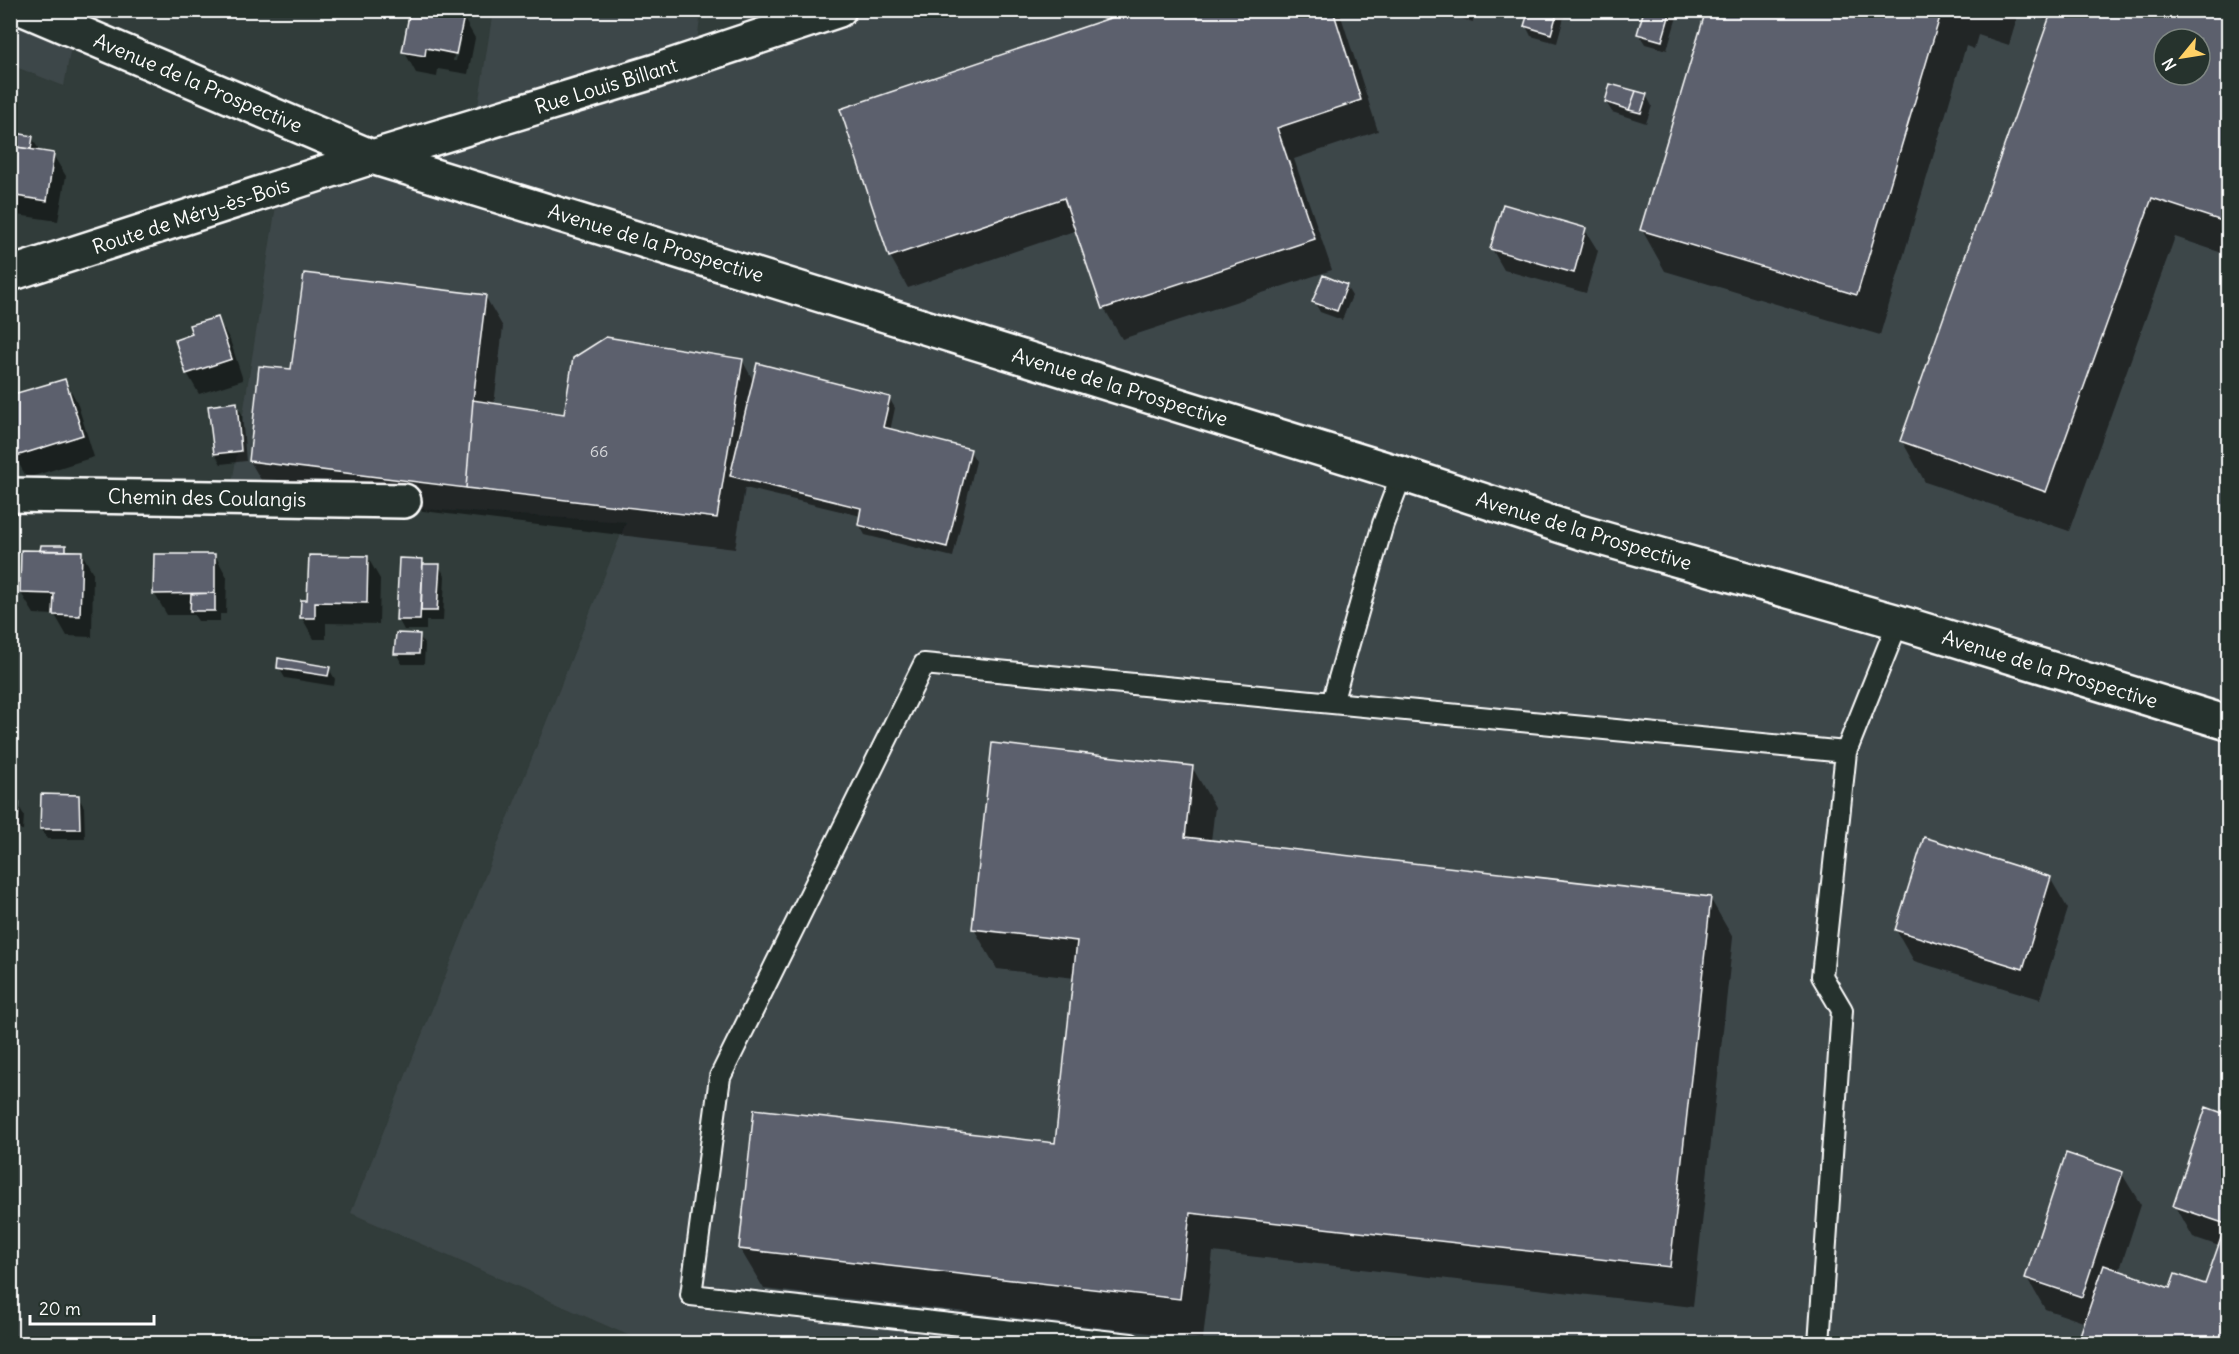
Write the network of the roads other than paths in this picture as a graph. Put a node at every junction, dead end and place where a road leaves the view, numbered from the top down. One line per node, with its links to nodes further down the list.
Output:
1 (26, 10): 3 (main road, Avenue de la Prospective)
2 (839, 10): 3 (main road, Rue Louis Billant)
3 (372, 156): 4 (main road, Route de Méry-ès-Bois); 5 (main road, Avenue de la Prospective)
4 (10, 274)
5 (1402, 474): 8 (main road, Avenue de la Prospective); 9 (lane)
6 (10, 495): 7 (main road, Chemin des Coulangis)
7 (404, 501)
8 (1898, 622): 10 (main road, Avenue de la Prospective); 11 (lane)
9 (1332, 703): 11 (lane); 12 (lane)
10 (2229, 723)
11 (1846, 752): 13 (lane)
12 (1131, 1344)
13 (1819, 1344)

